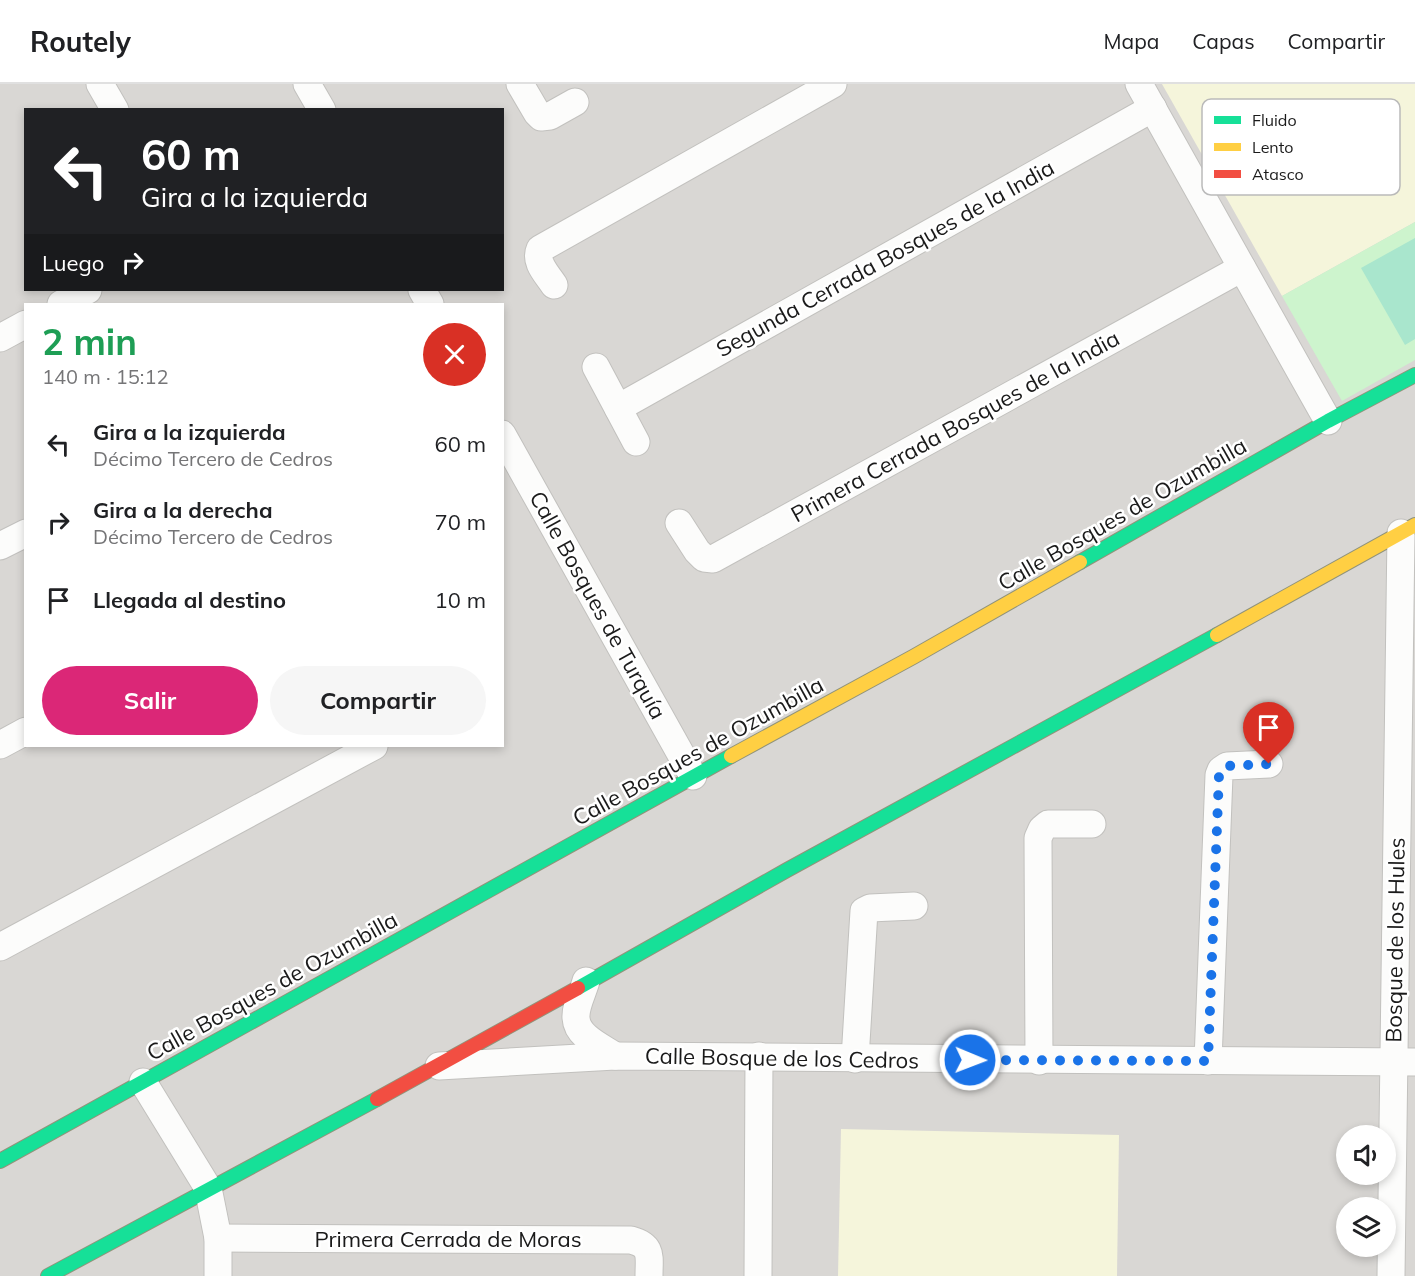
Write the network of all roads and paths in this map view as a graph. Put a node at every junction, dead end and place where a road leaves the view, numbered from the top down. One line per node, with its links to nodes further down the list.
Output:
1 (100, 84): 7 (street)
2 (307, 84): 8 (street)
3 (520, 84): 6 (street)
4 (833, 84): 11 (street)
5 (1139, 84): 9 (street)
6 (575, 102)
7 (114, 108)
8 (320, 108)
9 (1153, 108): 10 (street); 18 (street, Segunda Cerrada Bosques de la India)
10 (1242, 268): 19 (street); 22 (street, Primera Cerrada Bosques de la India)
11 (554, 285)
12 (86, 291): 13 (street)
13 (63, 303)
14 (24, 325): 15 (street)
15 (0, 338)
16 (596, 367): 18 (street)
17 (1415, 375): 19 (main road, Calle Bosques de Ozumbilla)
18 (618, 408): 21 (street)
19 (1328, 421): 30 (main road, Calle Bosques de Ozumbilla)
20 (504, 438): 30 (street, Calle Bosques de Turquía)
21 (636, 442)
22 (679, 523)
23 (1408, 529): 34 (main road); 40 (street, Bosque de los Hules)
24 (24, 533): 25 (street)
25 (0, 546)
26 (24, 732): 27 (street)
27 (0, 746)
28 (372, 747): 33 (street)
29 (1269, 764): 39 (street)
30 (693, 776): 42 (main road, Calle Bosques de Ozumbilla)
31 (1092, 824): 38 (street)
32 (914, 906): 37 (street)
33 (0, 947)
34 (586, 981): 35 (street); 41 (main road)
35 (615, 1056): 36 (street, Calle Bosque de los Cedros); 41 (street, Calle Bosque de los Cedros)
36 (759, 1056): 37 (street, Calle Bosque de los Cedros); 49 (street)
37 (855, 1059): 38 (street, Calle Bosque de los Cedros)
38 (1039, 1061): 39 (street, Calle Bosque de los Cedros)
39 (1208, 1061): 40 (street, Calle Bosque de los Cedros)
40 (1404, 1062): 50 (street, Bosque de los Hules)
41 (438, 1066): 44 (main road)
42 (143, 1082): 43 (main road, Calle Bosques de Ozumbilla); 44 (street)
43 (0, 1161)
44 (208, 1188): 45 (street); 46 (main road)
45 (218, 1238): 47 (street); 48 (street, Primera Cerrada de Moras)
46 (48, 1276)
47 (218, 1276)
48 (649, 1276)
49 (758, 1276)
50 (1391, 1276)

